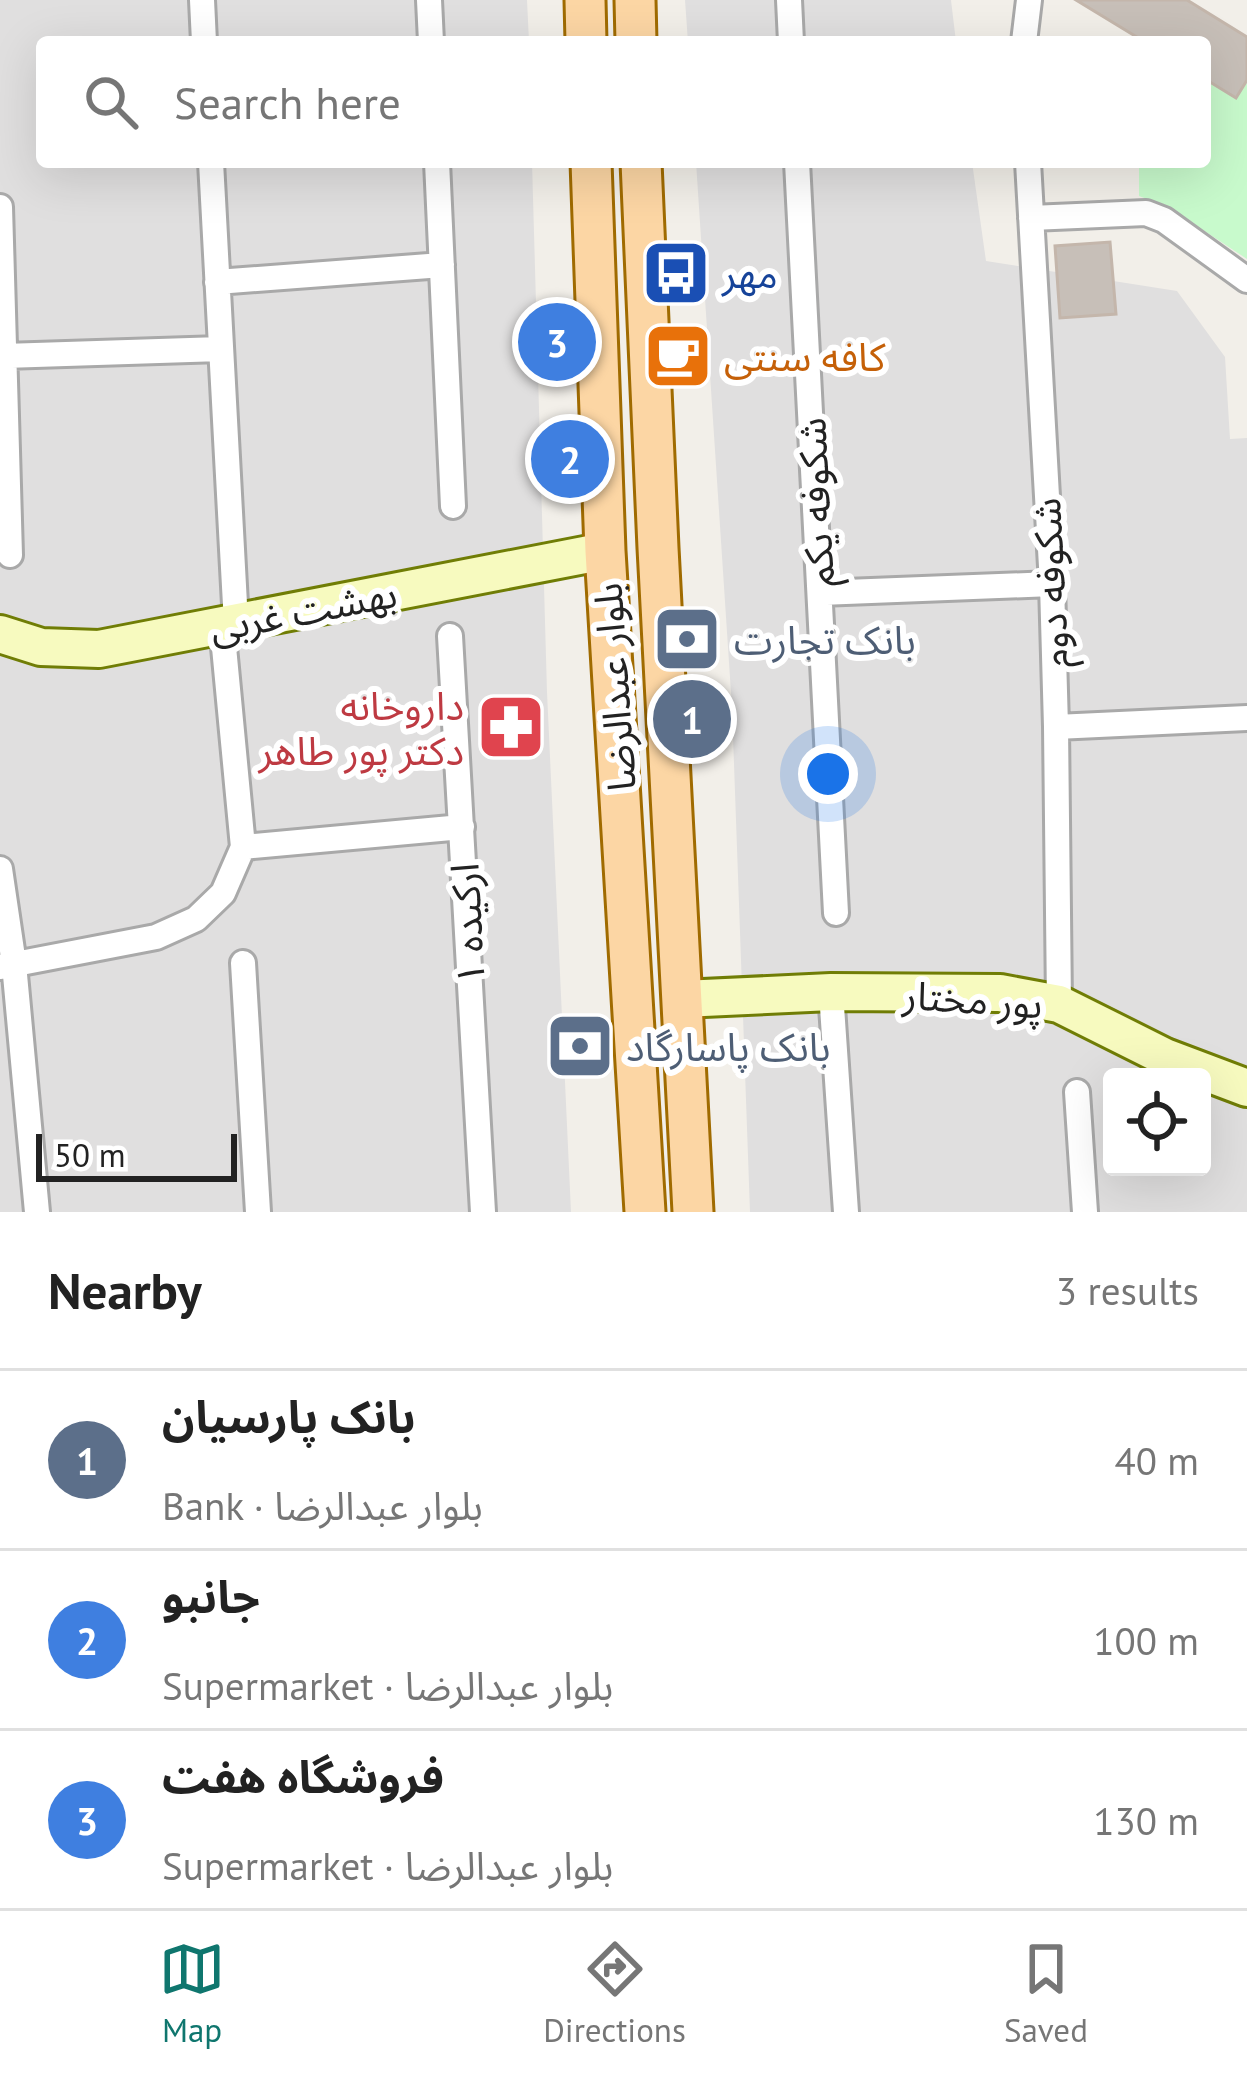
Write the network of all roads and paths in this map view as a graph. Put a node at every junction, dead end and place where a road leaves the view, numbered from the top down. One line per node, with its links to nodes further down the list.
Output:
1 (202, 0): 7 (street)
2 (429, 0): 8 (street)
3 (585, 0): 9 (main road)
4 (635, 0): 10 (main road)
5 (789, 0): 11 (street)
6 (1029, 0): 12 (street)
7 (204, 36)
8 (431, 36)
9 (586, 36)
10 (636, 36)
11 (791, 36)
12 (1025, 36)
13 (211, 168): 23 (street)
14 (437, 168): 21 (street)
15 (590, 168): 28 (main road, بلوار عبدالرضا)
16 (641, 168): 27 (main road, بلوار عبدالرضا)
17 (797, 168): 31 (street, شکوفه یکم)
18 (1028, 168): 20 (street, شکوفه دوم)
19 (0, 207): 25 (street)
20 (1031, 218): 22 (street); 30 (street, شکوفه دوم)
21 (442, 265): 23 (street); 26 (street)
22 (1247, 280)
23 (217, 282): 24 (street)
24 (221, 349): 25 (street); 32 (street)
25 (4, 356): 29 (street)
26 (453, 506)
27 (658, 548): 28 (main road); 44 (main road, بلوار عبدالرضا)
28 (605, 550): 32 (main road, بهشت غربی); 51 (main road, بلوار عبدالرضا)
29 (10, 555)
30 (1052, 584): 31 (street); 36 (street, شکوفه دوم)
31 (820, 593): 40 (street, شکوفه یکم)
32 (229, 624): 33 (main road, بهشت غربی); 38 (street)
33 (0, 634)
34 (450, 636): 37 (street, ارکیده ۱)
35 (1247, 718): 36 (street)
36 (1056, 727): 45 (street, شکوفه دوم)
37 (462, 827): 38 (street); 50 (street, ارکیده ۱)
38 (243, 847): 42 (street)
39 (0, 869): 42 (street)
40 (836, 914)
41 (243, 963): 49 (street)
42 (7, 965): 48 (street)
43 (831, 992): 44 (main road, پور مختار); 45 (main road, پور مختار); 53 (street)
44 (682, 999): 52 (main road, بلوار عبدالرضا)
45 (1059, 1004): 46 (main road, پور مختار)
46 (1247, 1088)
47 (1077, 1092): 54 (street)
48 (38, 1212)
49 (258, 1212)
50 (484, 1212)
51 (645, 1212)
52 (693, 1212)
53 (846, 1212)
54 (1084, 1212)

